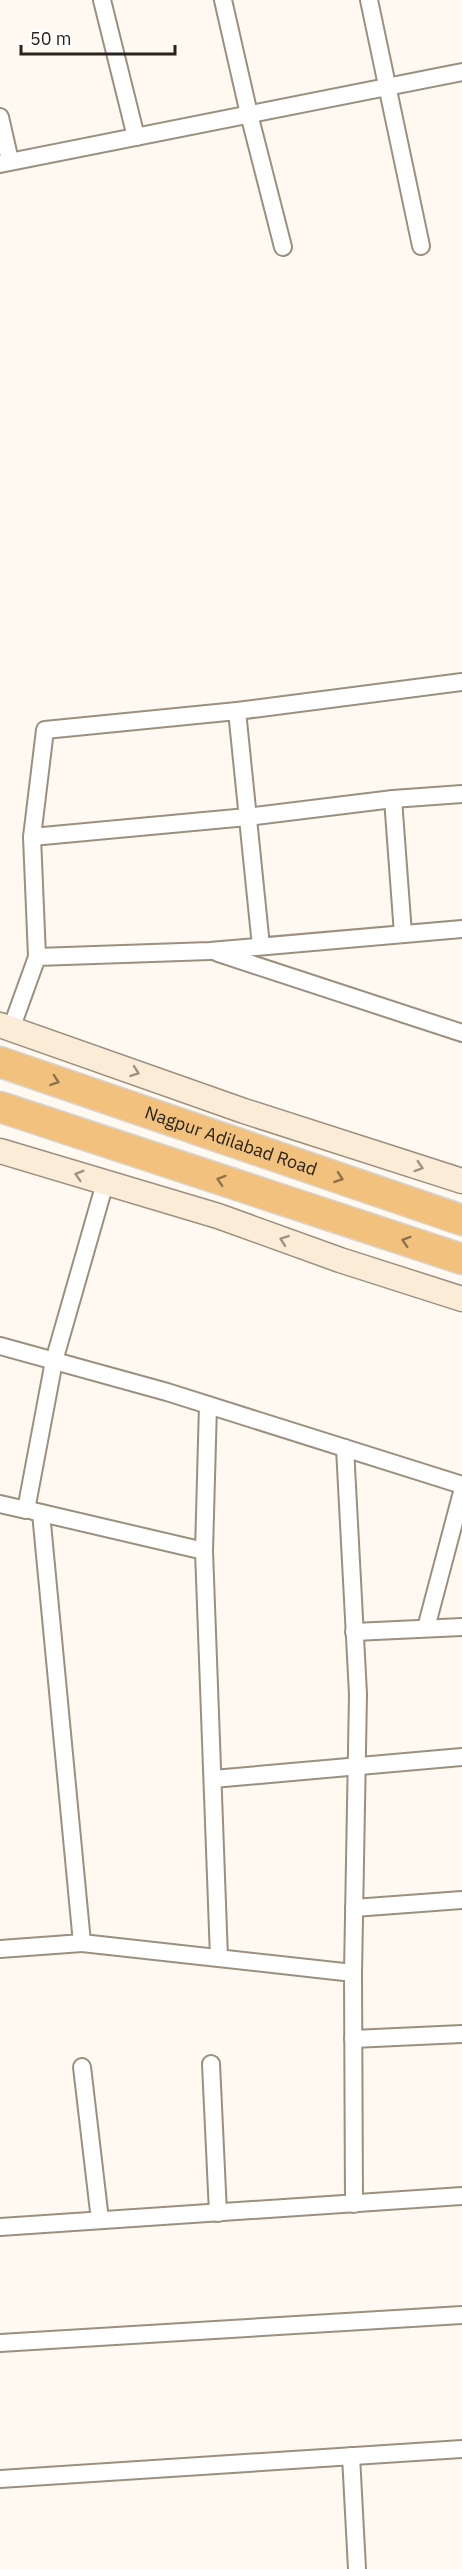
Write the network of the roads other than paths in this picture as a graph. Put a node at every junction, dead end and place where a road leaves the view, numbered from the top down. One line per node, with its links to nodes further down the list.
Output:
1 (102, 0): 8 (street)
2 (223, 0): 6 (street)
3 (369, 0): 5 (street)
4 (462, 72): 5 (street)
5 (387, 87): 6 (street); 10 (street)
6 (249, 114): 8 (street); 11 (street)
7 (0, 117): 9 (street)
8 (136, 137): 9 (street)
9 (5, 162)
10 (421, 246)
11 (284, 247)
12 (462, 682): 13 (street)
13 (237, 711): 16 (street); 17 (street)
14 (462, 794): 15 (street)
15 (393, 799): 16 (street); 19 (street)
16 (246, 817): 17 (street); 20 (street)
17 (32, 837): 22 (street)
18 (462, 929): 19 (street)
19 (403, 934): 20 (street)
20 (261, 946): 21 (street)
21 (210, 951): 22 (street); 24 (street)
22 (37, 957): 23 (street)
23 (6, 1027): 28 (street, one-way to 28)
24 (462, 1033)
25 (0, 1062): 30 (highway, Nagpur Adilabad Road, one-way to 30)
26 (0, 1107): 31 (highway, one-way to 26)
27 (0, 1151): 29 (street, one-way to 27)
28 (462, 1181)
29 (105, 1183): 32 (street, one-way to 29); 34 (street)
30 (462, 1220)
31 (462, 1259)
32 (462, 1299)
33 (0, 1346): 34 (street)
34 (54, 1361): 35 (street); 40 (street)
35 (208, 1405): 36 (street); 41 (street)
36 (345, 1448): 37 (street); 44 (street)
37 (462, 1485)
38 (462, 1492): 43 (street)
39 (0, 1504): 40 (street)
40 (34, 1511): 41 (street); 50 (street)
41 (204, 1551): 47 (street)
42 (462, 1627): 43 (street)
43 (426, 1628): 44 (street)
44 (354, 1632): 46 (street)
45 (462, 1757): 46 (street)
46 (356, 1766): 47 (street); 49 (street)
47 (213, 1779): 52 (street)
48 (462, 1900): 49 (street)
49 (354, 1908): 53 (street)
50 (82, 1943): 51 (street); 52 (street)
51 (0, 1948)
52 (219, 1958): 53 (street)
53 (353, 1973): 55 (street)
54 (462, 2034): 55 (street)
55 (353, 2039): 59 (street)
56 (211, 2064): 60 (street)
57 (82, 2067): 61 (street)
58 (462, 2196): 59 (street)
59 (354, 2204): 60 (street)
60 (218, 2212): 61 (street)
61 (100, 2220): 62 (street)
62 (0, 2227)
63 (462, 2315): 64 (street)
64 (0, 2343)
65 (462, 2449): 66 (street)
66 (351, 2456): 67 (street); 68 (street)
67 (0, 2479)
68 (357, 2569)

